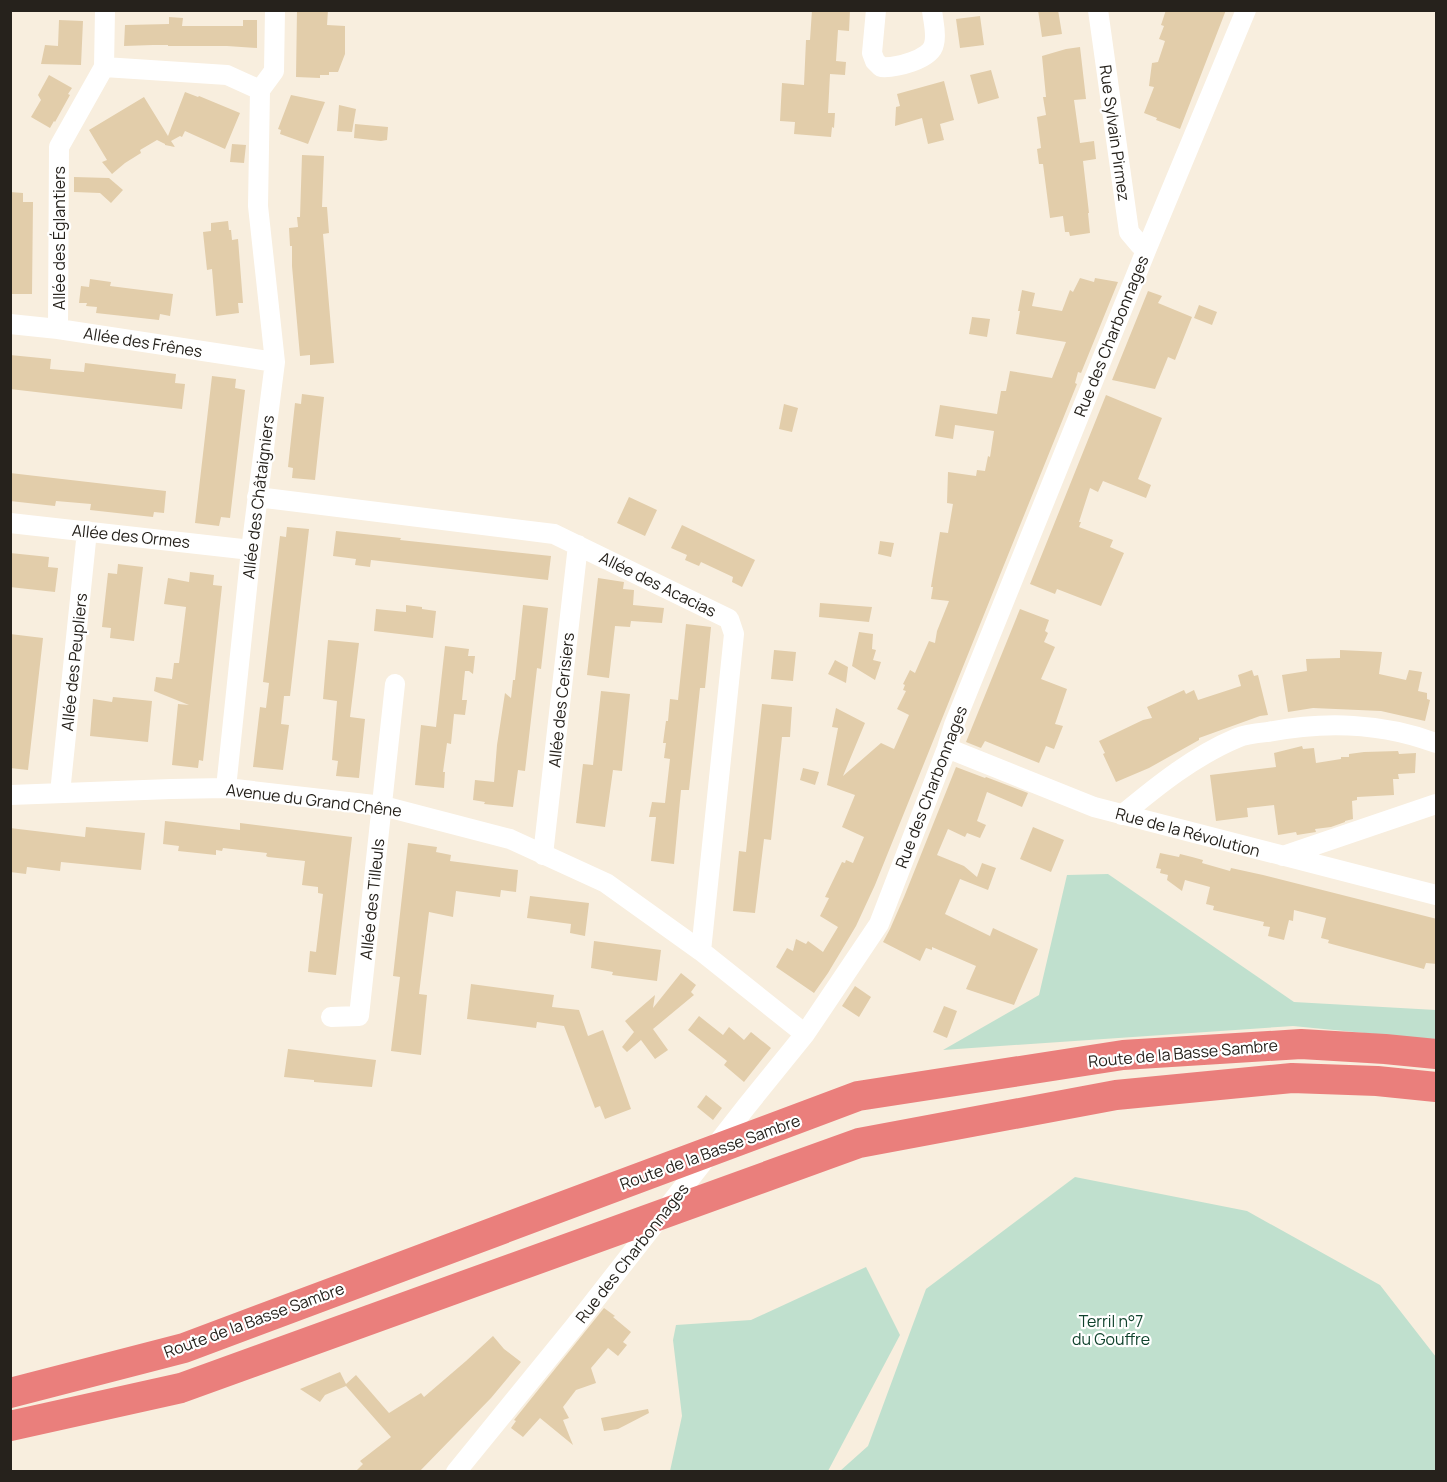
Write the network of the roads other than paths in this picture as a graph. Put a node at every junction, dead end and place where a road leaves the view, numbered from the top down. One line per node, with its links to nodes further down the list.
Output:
1 (105, 10): 7 (street)
2 (275, 10): 8 (street)
3 (876, 10): 4 (street)
4 (932, 10)
5 (1098, 10): 9 (street, Rue Sylvain Pirmez)
6 (1246, 10): 9 (street, Rue des Charbonnages)
7 (104, 68): 8 (street); 11 (street, Allée des Églantiers)
8 (260, 90): 12 (street, Allée des Châtaigniers)
9 (1147, 248): 20 (street, Rue des Charbonnages)
10 (10, 324): 11 (street, Allée des Frênes)
11 (58, 329): 12 (street, Allée des Frênes)
12 (275, 362): 13 (street, Allée des Châtaigniers)
13 (258, 497): 16 (street, Allée des Acacias); 17 (street, Allée des Châtaigniers)
14 (10, 523): 15 (street, Allée des Ormes)
15 (87, 531): 17 (street, Allée des Ormes); 22 (street, Allée des Peupliers)
16 (578, 545): 27 (street, Allée des Cerisiers); 30 (street, Allée des Acacias)
17 (251, 550): 21 (street, Allée des Châtaigniers)
18 (395, 684): 25 (street, Allée des Tilleuls)
19 (1437, 743): 26 (street)
20 (947, 747): 26 (street, Rue de la Révolution); 32 (street, Rue des Charbonnages)
21 (226, 788): 22 (street, Avenue du Grand Chêne); 25 (street, Avenue du Grand Chêne)
22 (60, 793): 23 (street, Avenue du Grand Chêne)
23 (10, 795)
24 (1437, 804): 28 (street)
25 (383, 806): 27 (street, Avenue du Grand Chêne); 31 (street, Allée des Tilleuls)
26 (1122, 814): 28 (street, Rue de la Révolution)
27 (543, 855): 30 (street, Avenue du Grand Chêne)
28 (1283, 856): 29 (street, Rue de la Révolution)
29 (1437, 895)
30 (701, 951): 32 (street, Avenue du Grand Chêne)
31 (331, 1017)
32 (805, 1034): 37 (street, Rue des Charbonnages)
33 (1437, 1054): 35 (highway, Route de la Basse Sambre)
34 (1437, 1087): 36 (highway)
35 (10, 1393)
36 (10, 1425)
37 (456, 1472)

